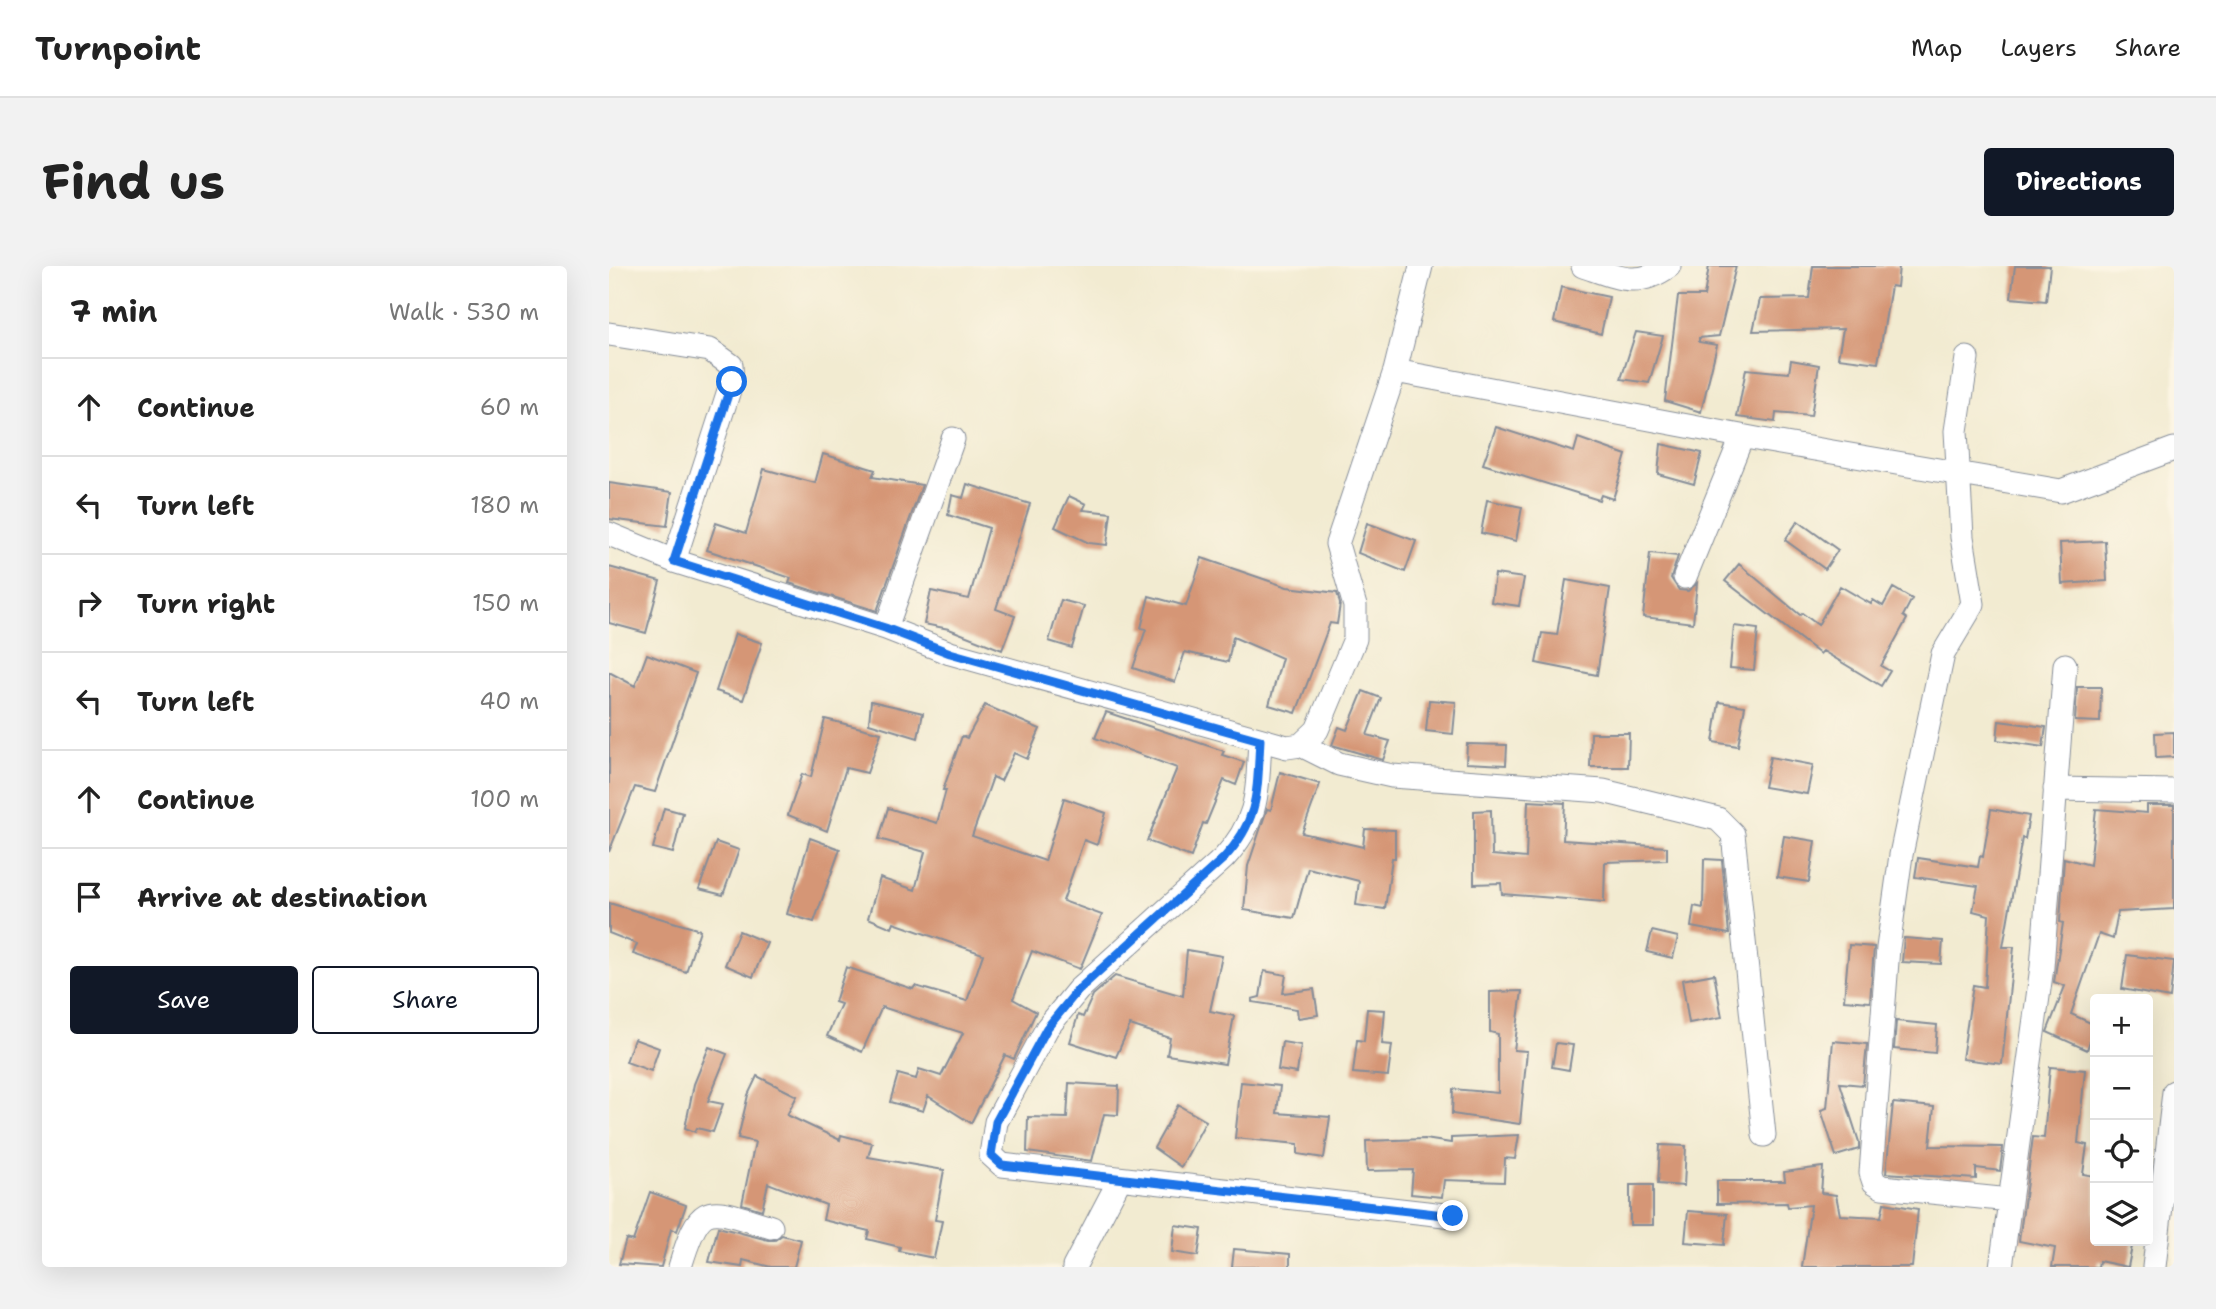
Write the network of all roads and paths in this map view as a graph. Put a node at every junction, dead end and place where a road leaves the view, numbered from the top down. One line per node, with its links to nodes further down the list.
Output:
1 (1420, 266): 6 (street)
2 (1583, 266): 3 (street)
3 (1669, 266)
4 (609, 334): 12 (street)
5 (1967, 358): 10 (street)
6 (1395, 371): 7 (street); 17 (street)
7 (1742, 437): 10 (street); 13 (street)
8 (953, 439): 14 (street)
9 (2174, 449): 10 (street)
10 (1958, 474): 23 (street)
11 (609, 534): 12 (street)
12 (674, 561): 14 (street)
13 (1685, 577)
14 (885, 628): 16 (street)
15 (2064, 665): 18 (street)
16 (1260, 740): 17 (street); 22 (street)
17 (1301, 745): 21 (street)
18 (2055, 789): 19 (street); 23 (street)
19 (2174, 792)
20 (2174, 1092): 29 (street)
21 (1764, 1135)
22 (1119, 1179): 24 (street); 27 (street)
23 (2010, 1200): 28 (street)
24 (1453, 1216)
25 (771, 1227): 26 (street)
26 (680, 1267)
27 (1074, 1267)
28 (2001, 1267)
29 (2154, 1267)

